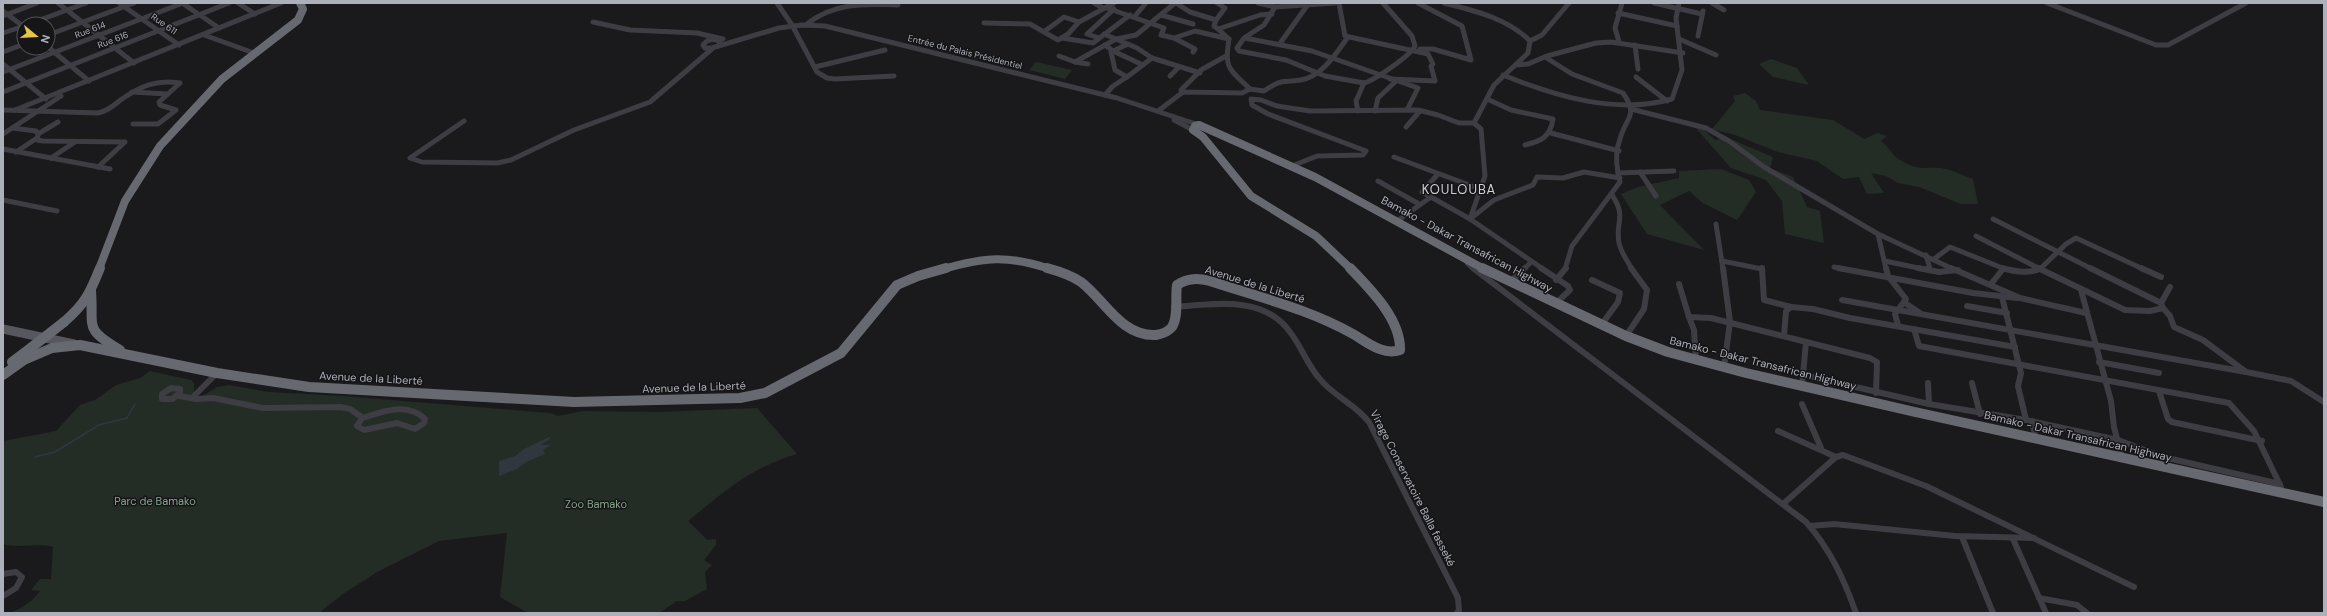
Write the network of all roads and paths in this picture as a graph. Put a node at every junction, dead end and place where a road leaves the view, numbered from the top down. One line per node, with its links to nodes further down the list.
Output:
1 (37, 3): 39 (street)
2 (58, 3): 36 (street)
3 (86, 3): 36 (street)
4 (119, 3): 32 (street, Rue 611)
5 (134, 3): 32 (street)
6 (182, 3): 43 (street); 47 (street, Rue 614)
7 (229, 3): 43 (street, Rue 616)
8 (238, 3): 41 (street)
9 (281, 3): 41 (street)
10 (300, 3): 100 (highway)
11 (777, 3): 57 (street)
12 (1094, 3): 34 (street)
13 (1114, 3): 34 (street)
14 (1146, 3): 46 (street)
15 (1176, 3): 44 (street); 48 (street)
16 (1217, 3): 48 (street)
17 (1258, 3): 33 (street)
18 (1335, 3): 30 (street)
19 (1339, 3): 72 (street)
20 (1383, 3): 95 (street)
21 (1418, 3): 95 (street)
22 (1444, 3): 83 (street)
23 (1569, 3): 83 (street)
24 (1622, 3): 40 (street)
25 (1654, 3): 35 (street)
26 (1679, 3): 35 (street)
27 (1715, 3): 38 (street)
28 (2047, 3): 29 (street)
29 (2246, 3)
30 (1309, 4): 33 (street); 82 (street)
31 (898, 5): 55 (street)
32 (124, 6): 47 (street, Rue 611); 50 (street)
33 (1275, 6): 42 (street)
34 (1105, 8): 37 (street); 52 (street)
35 (1677, 8): 58 (street); 71 (street)
36 (67, 10): 45 (street); 50 (street)
37 (1114, 10): 46 (street); 74 (street)
38 (1724, 10)
39 (4, 13): 49 (street)
40 (1618, 13): 58 (street); 84 (street)
41 (255, 14): 59 (street)
42 (1272, 14): 60 (street); 76 (street)
43 (199, 15): 59 (street); 62 (street, Rue 616)
44 (1162, 15): 54 (street); 56 (street)
45 (51, 16)
46 (1133, 16): 54 (street); 69 (street)
47 (142, 19): 62 (street, Rue 611); 70 (street, Rue 614)
48 (1216, 20): 60 (street)
49 (16, 21)
50 (82, 22): 64 (street); 70 (street)
51 (593, 22): 67 (street)
52 (1080, 22): 63 (street); 73 (street)
53 (984, 23): 63 (street)
54 (1152, 23): 75 (street); 78 (street)
55 (807, 24): 57 (street, Entrée du Palais Présidentiel); 143 (street, Entrée du Palais Présidentiel)
56 (1192, 24)
57 (792, 25): 65 (street, Entrée du Palais Présidentiel); 118 (street)
58 (1677, 26): 80 (street)
59 (219, 28): 68 (street)
60 (1218, 28): 79 (street)
61 (16, 29): 66 (street)
62 (159, 30): 86 (street, Rue 611); 92 (street, Rue 616)
63 (1045, 31): 73 (street)
64 (56, 32)
65 (762, 32): 77 (street, Entrée du Palais Présidentiel); 87 (street, Entrée du Palais Présidentiel)
66 (3, 33)
67 (700, 33): 77 (street); 90 (street)
68 (204, 34): 86 (street); 100 (street)
69 (1104, 34): 74 (street); 78 (street)
70 (99, 35): 92 (street); 96 (street, Rue 614)
71 (1698, 36)
72 (1348, 37): 95 (street); 109 (street)
73 (1062, 38): 74 (street)
74 (1099, 38)
75 (1174, 38): 79 (street); 99 (street)
76 (1244, 38): 82 (street); 123 (street)
77 (723, 39): 81 (street, Entrée du Palais Présidentiel)
78 (1116, 39): 85 (street); 88 (street)
79 (1229, 39): 106 (street)
80 (1680, 39): 101 (street); 103 (street)
81 (714, 40): 87 (street); 90 (street, Entrée du Palais Présidentiel)
82 (1281, 42): 109 (street)
83 (1530, 42): 117 (street)
84 (1619, 42): 89 (street); 107 (street)
85 (1128, 44): 97 (street); 108 (street)
86 (179, 45): 112 (street)
87 (719, 45): 93 (street, Entrée du Palais Présidentiel)
88 (1105, 45): 97 (street); 111 (street)
89 (1635, 45): 101 (street); 120 (street)
90 (704, 46): 93 (street); 110 (street)
91 (16, 47): 98 (street)
92 (115, 48): 112 (street); 115 (street, Rue 616)
93 (713, 48): 110 (street)
94 (885, 50): 118 (street)
95 (1414, 50): 128 (street); 131 (street)
96 (56, 51)
97 (1113, 51): 116 (street); 129 (street)
98 (3, 52)
99 (1193, 52)
100 (254, 53): 217 (highway)
101 (1683, 53): 147 (street)
102 (56, 54): 115 (street)
103 (1716, 55)
104 (44, 56): 121 (street, Rue 614)
105 (1059, 56): 111 (street)
106 (1226, 56): 124 (street); 137 (street)
107 (1545, 57): 117 (street); 148 (street)
108 (1152, 58): 116 (street); 119 (street)
109 (1333, 58): 123 (street); 128 (street)
110 (696, 62): 157 (street)
111 (1075, 62): 114 (street)
112 (134, 63): 132 (street)
113 (3, 64): 121 (street)
114 (1088, 64)
115 (70, 65): 132 (street); 134 (street, Rue 616)
116 (1143, 65): 129 (street)
117 (1516, 65): 125 (street)
118 (814, 67): 126 (street)
119 (1179, 67): 124 (street); 127 (street)
120 (1638, 69)
121 (10, 70): 122 (street, Rue 614); 134 (street)
122 (3, 72)
123 (1315, 72): 135 (street); 137 (street)
124 (1200, 73): 140 (street)
125 (1503, 75): 146 (street); 148 (street)
126 (894, 76)
127 (1170, 76)
128 (1381, 76): 131 (street); 135 (street)
129 (1127, 77): 143 (street)
130 (1636, 77): 147 (street)
131 (1389, 79): 133 (street)
132 (89, 81): 136 (street)
133 (1395, 82): 151 (street); 154 (street)
134 (26, 83): 138 (street, Rue 616); 144 (street)
135 (1364, 83): 153 (street)
136 (72, 88): 144 (street); 152 (street)
137 (1250, 89): 141 (street)
138 (3, 92)
139 (132, 92): 142 (street); 142 (street); 152 (street)
140 (1183, 92): 141 (street); 156 (street)
141 (1242, 93): 145 (street)
142 (167, 94): 160 (street)
143 (1105, 95): 156 (street, Entrée du Palais Présidentiel)
144 (46, 99): 150 (street)
145 (1251, 99): 153 (street); 176 (street)
146 (1487, 99): 159 (street); 165 (street)
147 (1666, 101): 148 (street)
148 (1631, 107): 172 (street); 195 (street)
149 (3, 110): 150 (street)
150 (15, 110): 152 (street)
151 (1407, 110): 154 (street); 155 (street)
152 (38, 111): 163 (street)
153 (1358, 111): 154 (street)
154 (1375, 111)
155 (1420, 111): 159 (street); 162 (street)
156 (1160, 112): 161 (street, Entrée du Palais Présidentiel)
157 (464, 121)
158 (58, 122): 167 (street)
159 (1474, 123): 184 (street)
160 (133, 124)
161 (1196, 127): 164 (highway); 168 (highway)
162 (1406, 127)
163 (12, 128): 166 (street); 167 (street)
164 (1213, 130): 168 (highway); 176 (highway, Bamako - Dakar Transafrican Highway)
165 (1551, 133): 170 (street); 172 (street)
166 (3, 134)
167 (38, 136): 169 (street); 173 (street)
168 (1203, 137): 227 (highway, Avenue de la Liberté)
169 (75, 142): 175 (street); 177 (street)
170 (1525, 145)
171 (3, 149): 173 (street)
172 (1619, 151): 182 (street)
173 (16, 152): 175 (street)
174 (1394, 157): 181 (street)
175 (51, 158): 177 (street)
176 (1292, 166): 193 (highway, Bamako - Dakar Transafrican Highway)
177 (98, 167): 178 (street)
178 (110, 169)
179 (1674, 171): 180 (street)
180 (1640, 172): 182 (street); 186 (street)
181 (1438, 174): 184 (street); 187 (street)
182 (1619, 175): 185 (street); 191 (street)
183 (1378, 181): 189 (street)
184 (1480, 189): 191 (street)
185 (1612, 195): 212 (street); 240 (street)
186 (1656, 196)
187 (1431, 197): 189 (street); 191 (street)
188 (3, 200): 190 (street)
189 (1419, 204): 193 (street)
190 (57, 211)
191 (1470, 219): 203 (street)
192 (1993, 219): 198 (street)
193 (1398, 221): 197 (highway, Bamako - Dakar Transafrican Highway)
194 (1716, 224): 201 (street)
195 (1878, 234): 199 (street); 202 (street)
196 (1976, 236): 208 (street)
197 (1455, 253): 211 (highway, Bamako - Dakar Transafrican Highway); 220 (street)
198 (2060, 253): 208 (street); 210 (street); 225 (street)
199 (1926, 255): 200 (street); 206 (street)
200 (1934, 259): 205 (street); 207 (street)
201 (1722, 261): 228 (street); 234 (street)
202 (1885, 261): 206 (street); 209 (street)
203 (1531, 262): 211 (street); 212 (street)
204 (1834, 267): 209 (street)
205 (2003, 269): 208 (street); 215 (street)
206 (1930, 270): 207 (street)
207 (1958, 270): 215 (street)
208 (2040, 270): 218 (street)
209 (1888, 276): 219 (street); 223 (street)
210 (2161, 277)
211 (1507, 280): 220 (street); 224 (highway, Bamako - Dakar Transafrican Highway)
212 (1556, 280): 224 (street)
213 (1592, 280): 235 (street)
214 (1679, 284): 233 (street)
215 (1991, 284): 221 (street)
216 (2170, 287): 225 (street)
217 (91, 290): 246 (highway); 251 (highway, bridge)
218 (2081, 290): 225 (street); 232 (street)
219 (2002, 297): 221 (street); 231 (street)
220 (1512, 298): 281 (street)
221 (2020, 298): 232 (street)
222 (1842, 300): 229 (street)
223 (1906, 303): 229 (street); 230 (street)
224 (1555, 304): 235 (highway, Bamako - Dakar Transafrican Highway)
225 (2162, 305): 252 (street)
226 (1967, 306): 231 (street)
227 (1174, 307): 253 (highway, Avenue de la Liberté); 292 (street, Virage Conservatoire Balla fasseké)
228 (1791, 307): 236 (street); 241 (street)
229 (1898, 311): 230 (street); 236 (street)
230 (1920, 313): 239 (street)
231 (2007, 313): 239 (street)
232 (2086, 313): 243 (street)
233 (1689, 317): 234 (street); 247 (street)
234 (1730, 322): 241 (street); 250 (street)
235 (1602, 324): 240 (highway, Bamako - Dakar Transafrican Highway)
236 (1898, 326): 238 (street)
237 (3, 329): 244 (main road)
238 (1914, 329): 245 (street); 249 (street)
239 (2012, 330): 243 (street); 245 (street)
240 (1626, 336): 247 (highway, Bamako - Dakar Transafrican Highway)
241 (1784, 336): 242 (street)
242 (1806, 342): 256 (street); 262 (street)
243 (2096, 344): 248 (street); 252 (street)
244 (80, 345): 246 (highway); 255 (highway)
245 (2015, 346): 249 (street)
246 (126, 354): 253 (highway, Avenue de la Liberté)
247 (1696, 360): 250 (highway, Bamako - Dakar Transafrican Highway)
248 (2099, 362): 254 (street); 257 (street)
249 (2019, 364): 257 (street); 270 (street)
250 (1724, 367): 260 (highway, Bamako - Dakar Transafrican Highway)
251 (3, 369)
252 (2246, 372): 265 (street)
253 (217, 373): 264 (street)
254 (2159, 373)
255 (3, 375)
256 (1804, 375): 260 (street); 262 (street)
257 (2106, 381): 261 (street); 273 (street)
258 (1928, 383): 267 (street)
259 (1972, 383): 268 (street)
260 (1802, 386): 272 (highway, Bamako - Dakar Transafrican Highway)
261 (2158, 391): 274 (street); 274 (street)
262 (1876, 393): 267 (street)
263 (179, 396): 264 (street)
264 (192, 398): 269 (street)
265 (2324, 402)
266 (1802, 404): 275 (street)
267 (1929, 404): 268 (street)
268 (1980, 414): 270 (street)
269 (362, 418): 269 (street)
270 (2029, 421): 272 (street); 273 (street)
271 (1778, 431): 275 (street)
272 (2036, 439): 277 (highway, Bamako - Dakar Transafrican Highway)
273 (2118, 440): 277 (street); 278 (street)
274 (2262, 441): 278 (street)
275 (1821, 448): 276 (street)
276 (1836, 457): 281 (street); 284 (street)
277 (2122, 458): 279 (highway, Bamako - Dakar Transafrican Highway)
278 (2280, 484): 279 (street)
279 (2284, 494): 280 (highway, Bamako - Dakar Transafrican Highway)
280 (2324, 502)
281 (1783, 504): 282 (street)
282 (1810, 526): 283 (street); 293 (street)
283 (1962, 536): 285 (street); 294 (street)
284 (2036, 538): 285 (street); 289 (street)
285 (2013, 539): 291 (street)
286 (3, 568): 287 (street)
287 (13, 571): 288 (street); 290 (street)
288 (3, 574)
289 (2134, 587)
290 (3, 596)
291 (2039, 598): 295 (street); 296 (street)
292 (1457, 613)
293 (1856, 613)
294 (1993, 613)
295 (2046, 613)
296 (2087, 613)

